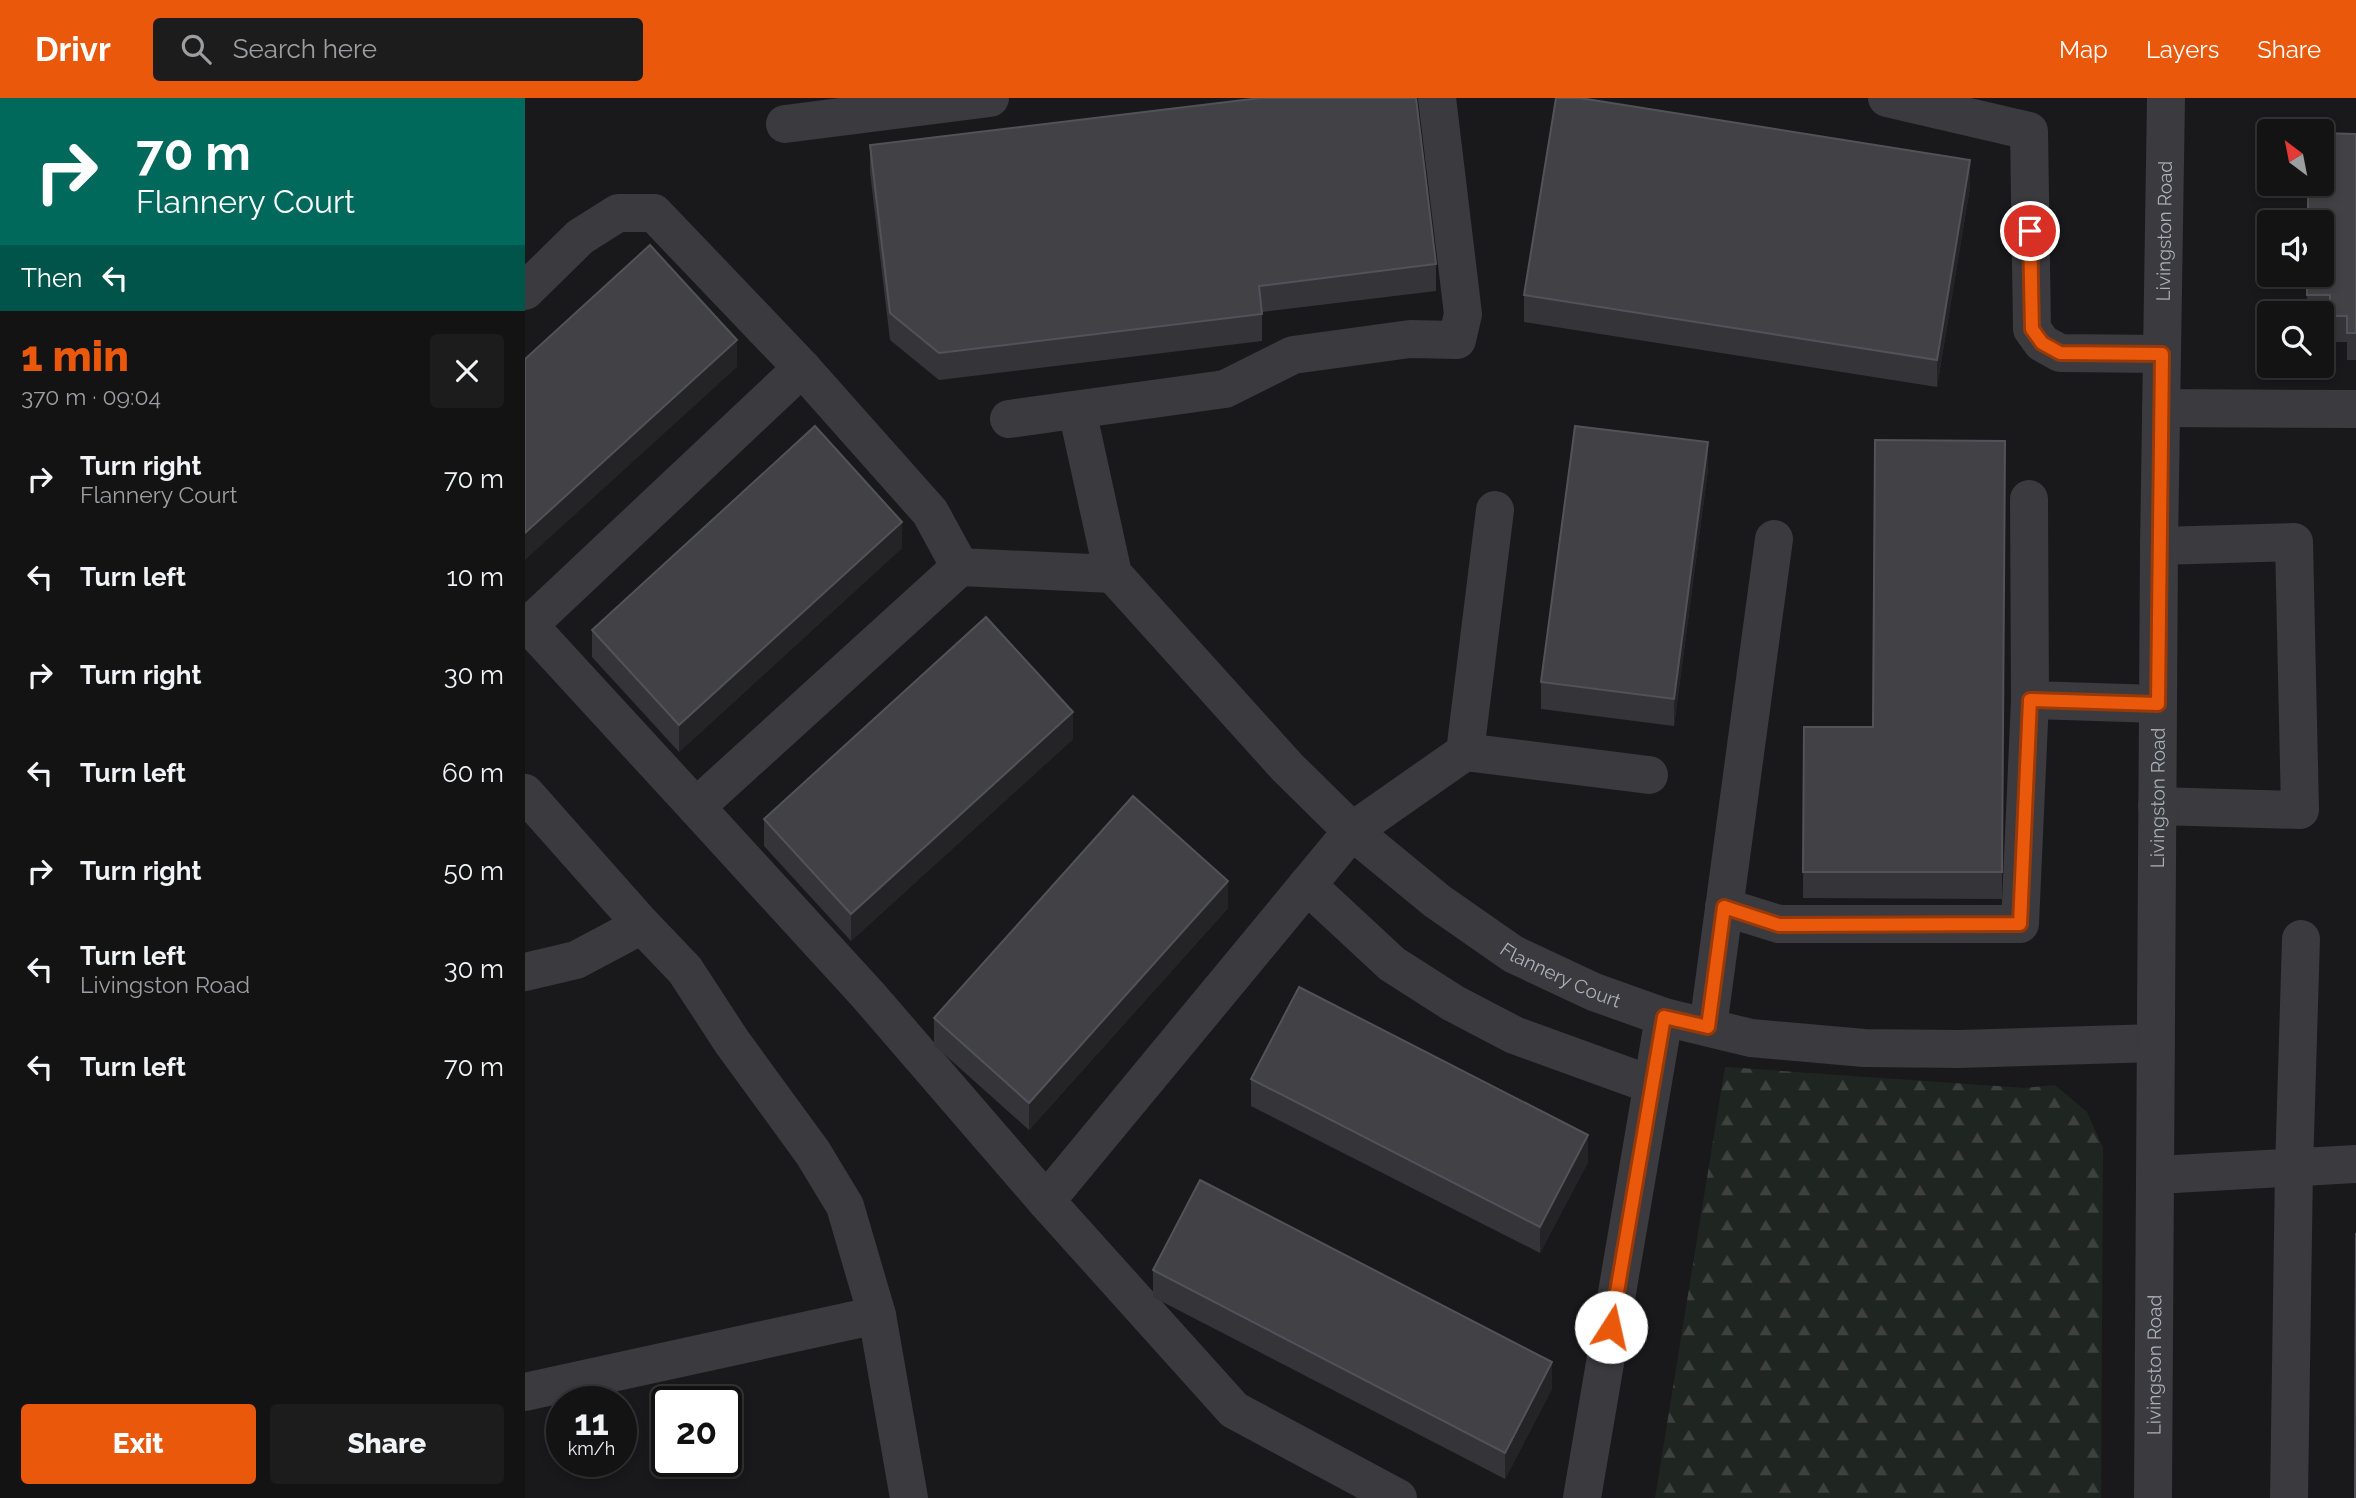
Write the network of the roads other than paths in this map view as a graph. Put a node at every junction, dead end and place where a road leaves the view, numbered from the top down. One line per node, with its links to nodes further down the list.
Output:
1 (990, 98): 5 (street)
2 (1437, 98): 11 (street)
3 (1887, 98): 7 (street)
4 (2166, 98): 7 (street, Livingston Road)
5 (785, 124)
6 (525, 291): 8 (street)
7 (2162, 354): 9 (street, Livingston Road)
8 (802, 368): 17 (street); 19 (street)
9 (2161, 408): 10 (street); 16 (street, Livingston Road)
10 (2356, 409)
11 (1077, 410): 12 (street); 18 (street)
12 (1009, 419)
13 (2029, 499): 20 (street)
14 (1495, 510): 22 (street)
15 (1774, 539): 29 (street)
16 (2159, 546): 21 (street, Livingston Road); 25 (street)
17 (960, 568): 18 (street); 26 (street)
18 (1113, 574): 27 (street, Flannery Court)
19 (527, 623): 26 (street)
20 (2030, 700): 21 (street); 29 (street)
21 (2158, 704): 25 (street, Livingston Road)
22 (1465, 752): 23 (street); 27 (street)
23 (1649, 775)
24 (525, 793): 30 (street)
25 (2157, 806): 35 (street, Livingston Road)
26 (696, 807): 40 (street)
27 (1352, 831): 28 (street); 33 (street, Flannery Court)
28 (1307, 885): 36 (street); 40 (street)
29 (1724, 907): 34 (street)
30 (642, 925): 32 (street); 41 (street)
31 (2301, 939): 38 (street)
32 (525, 972)
33 (1664, 1017): 34 (street, Flannery Court); 36 (street)
34 (1708, 1027): 35 (street, Flannery Court)
35 (2156, 1043): 39 (street, Livingston Road)
36 (1652, 1085): 45 (street)
37 (2356, 1164): 38 (street)
38 (2294, 1169): 39 (street); 47 (street)
39 (2157, 1175): 46 (street, Livingston Road)
40 (1046, 1201): 44 (street)
41 (877, 1315): 42 (street); 43 (street)
42 (525, 1392)
43 (909, 1498)
44 (1398, 1498)
45 (1582, 1498)
46 (2153, 1498)
47 (2289, 1498)

